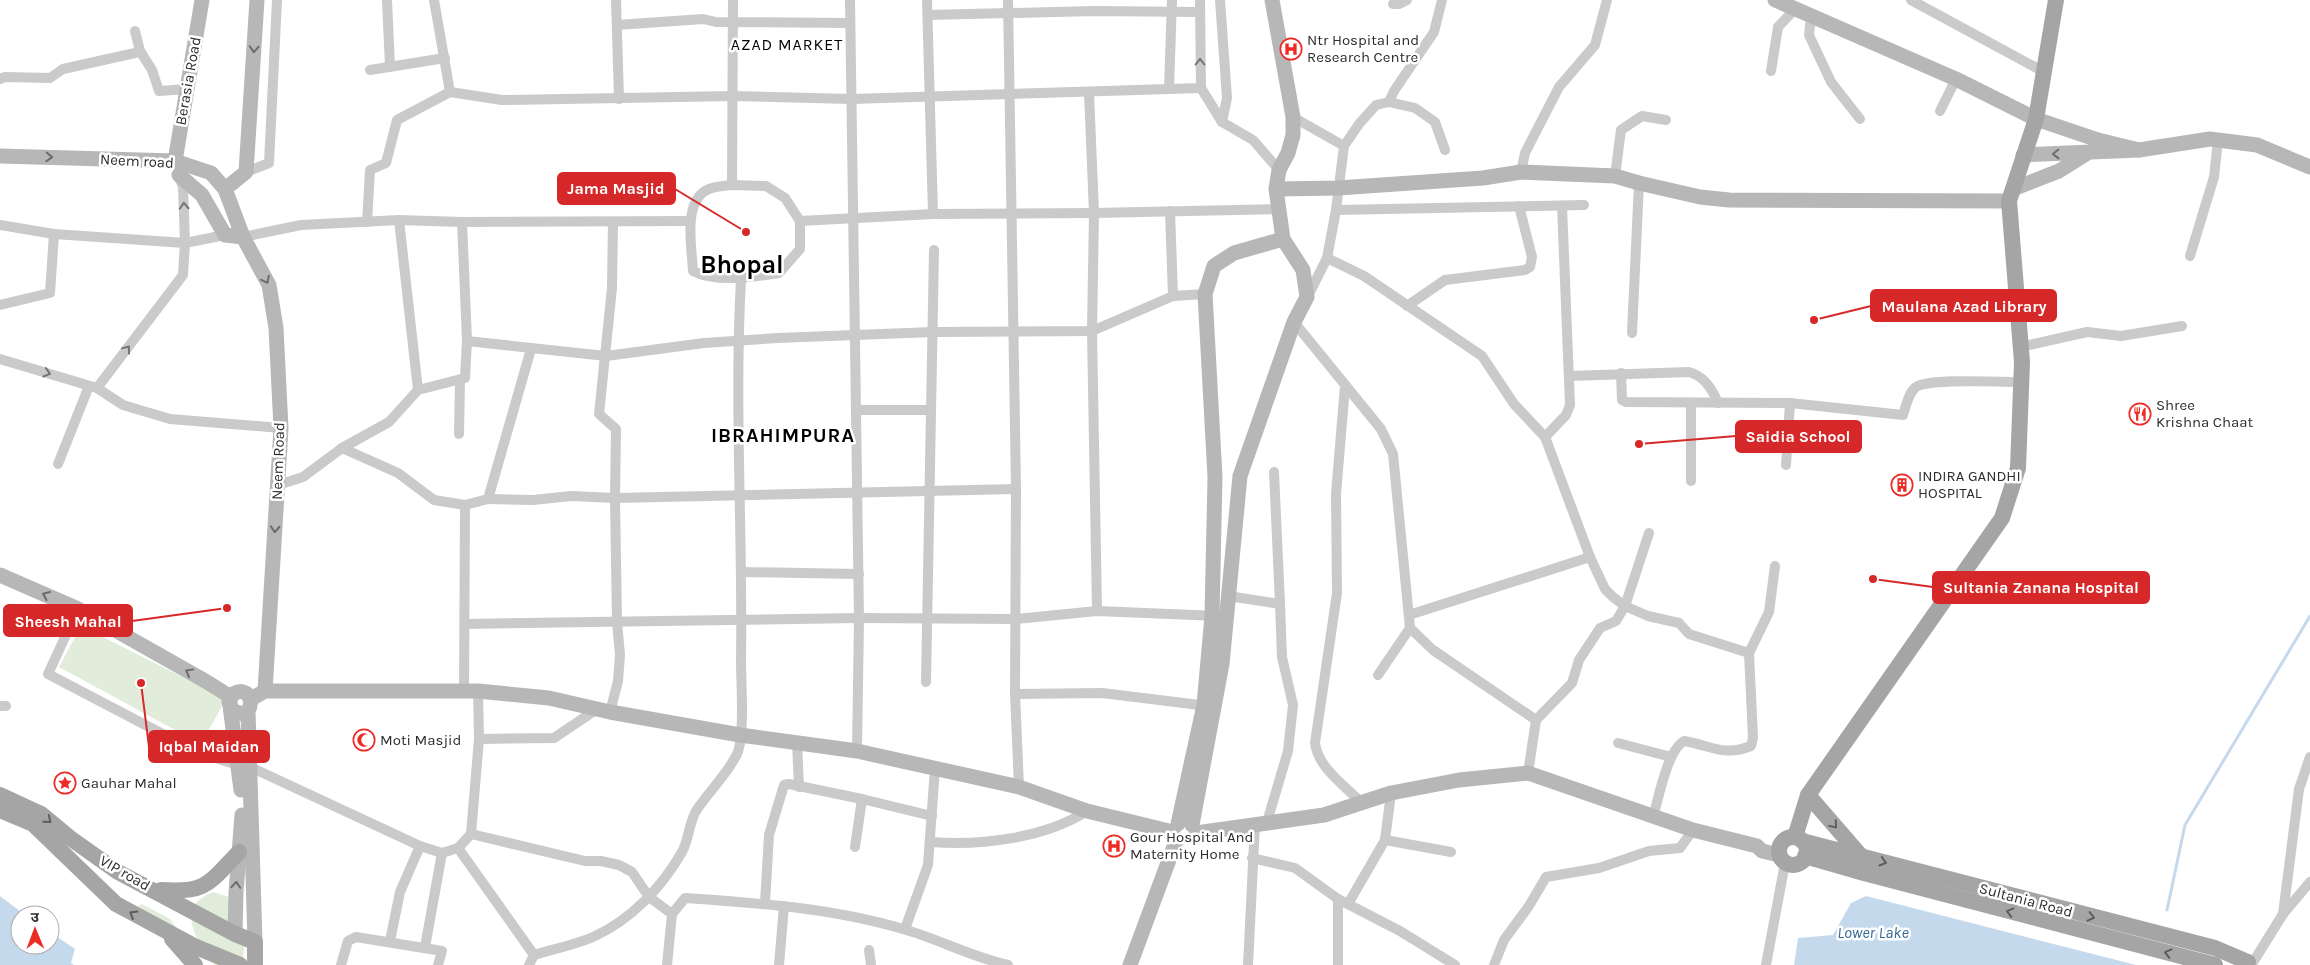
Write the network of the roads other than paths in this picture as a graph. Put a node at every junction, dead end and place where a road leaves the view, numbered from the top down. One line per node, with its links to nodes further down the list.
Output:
1 (202, 0): 43 (main road, Berasia Road)
2 (257, 0): 70 (main road, one-way to 70)
3 (277, 0): 70 (street)
4 (388, 0): 36 (street)
5 (434, 0): 35 (street)
6 (616, 0): 32 (street)
7 (733, 0): 30 (street)
8 (850, 0): 31 (street)
9 (927, 0): 27 (street)
10 (1008, 0): 28 (street)
11 (1094, 0): 24 (street)
12 (1172, 0): 25 (street)
13 (1200, 0): 26 (street)
14 (1220, 0): 58 (street)
15 (1272, 0): 54 (main road)
16 (1407, 0): 22 (street)
17 (1442, 0): 52 (street)
18 (1607, 0): 71 (street)
19 (1775, 0): 23 (main road)
20 (1911, 0): 39 (street)
21 (2056, 0): 39 (main road)
22 (1393, 4)
23 (1794, 10): 29 (main road); 38 (street)
24 (1094, 11): 25 (street); 28 (street)
25 (1172, 12): 26 (street); 44 (street)
26 (1200, 12): 42 (street, one-way to 26)
27 (928, 15): 28 (street); 48 (street)
28 (1008, 15): 47 (street)
29 (1811, 17): 41 (main road); 55 (street)
30 (733, 22): 31 (street); 32 (street); 49 (street)
31 (850, 23): 51 (street)
32 (617, 25): 50 (street)
33 (135, 31): 34 (street)
34 (140, 51): 40 (street); 43 (street)
35 (445, 58): 36 (street); 45 (street)
36 (390, 67): 37 (street)
37 (370, 70)
38 (1772, 71)
39 (2044, 72): 56 (main road)
40 (2, 76)
41 (1956, 79): 53 (street); 56 (main road)
42 (1201, 88): 44 (street); 58 (street)
43 (187, 89): 68 (main road, Berasia Road)
44 (1169, 89): 46 (street)
45 (450, 92): 50 (street); 92 (street)
46 (1089, 93): 47 (street); 86 (street)
47 (1008, 94): 48 (street); 85 (street)
48 (931, 95): 51 (street); 87 (street)
49 (733, 96): 50 (street); 51 (street); 74 (street)
50 (619, 99)
51 (852, 99): 88 (street)
52 (1389, 102): 61 (street); 62 (street)
53 (1940, 111)
54 (1293, 117): 61 (street); 69 (main road)
55 (1860, 119)
56 (2036, 119): 59 (main road); 65 (main road)
57 (1666, 120): 72 (street)
58 (1222, 122): 69 (street)
59 (2092, 138): 63 (main road); 64 (main road)
60 (2218, 140): 63 (main road); 67 (main road); 102 (street)
61 (1344, 146): 76 (street)
62 (1445, 150)
63 (2139, 150): 64 (main road)
64 (2086, 154): 65 (main road, one-way to 65); 78 (main road)
65 (2023, 155): 78 (main road)
66 (0, 156): 68 (main road, Neem road, one-way to 68)
67 (2310, 167)
68 (177, 168): 77 (main road, Neem road); 97 (main road); 100 (street, one-way to 68)
69 (1279, 170): 75 (main road)
70 (246, 172): 77 (main road)
71 (1521, 172): 72 (main road); 76 (main road)
72 (1615, 176): 73 (main road)
73 (1638, 183): 78 (main road); 115 (street)
74 (732, 185): 90 (street); 91 (street)
75 (1276, 188): 76 (main road); 82 (main road)
76 (1338, 188): 83 (street)
77 (225, 189): 98 (main road, Neem road)
78 (2011, 195): 119 (main road)
79 (1584, 205): 81 (street)
80 (1520, 206): 81 (street); 83 (street); 109 (street)
81 (1562, 206): 124 (street)
82 (1280, 210): 84 (street); 99 (main road)
83 (1336, 210): 103 (street)
84 (1170, 211): 86 (street); 106 (street)
85 (1012, 213): 86 (street); 87 (street); 114 (street)
86 (1094, 213): 112 (street)
87 (933, 214): 88 (street)
88 (852, 218): 91 (street); 116 (street)
89 (399, 220): 92 (street); 93 (street); 129 (street)
90 (690, 221): 94 (street); 104 (street)
91 (800, 221): 104 (street)
92 (367, 222): 98 (street)
93 (462, 222): 94 (street); 117 (street)
94 (613, 222): 121 (street)
95 (0, 225): 96 (street)
96 (54, 234): 100 (street); 108 (street)
97 (225, 235): 98 (main road); 100 (street)
98 (244, 237): 135 (main road, Neem Road, one-way to 135)
99 (1283, 240): 105 (main road); 107 (main road)
100 (185, 243): 128 (street, one-way to 100)
101 (934, 250): 113 (street)
102 (2190, 256)
103 (1327, 258): 107 (street); 109 (street)
104 (741, 279): 118 (street)
105 (1205, 294): 106 (street); 152 (main road)
106 (1173, 296): 112 (street)
107 (1307, 297): 110 (main road)
108 (0, 305)
109 (1407, 306): 137 (street)
110 (1294, 322): 127 (street); 153 (main road)
111 (2182, 326): 119 (street)
112 (1092, 331): 114 (street); 163 (street)
113 (932, 332): 114 (street); 116 (street); 134 (street)
114 (1014, 333): 144 (street)
115 (1632, 333)
116 (855, 336): 118 (street); 133 (street)
117 (467, 341): 120 (street); 125 (street)
118 (738, 342): 121 (street); 147 (street)
119 (2020, 347): 126 (main road)
120 (531, 349): 121 (street); 149 (street)
121 (606, 356): 148 (street)
122 (0, 359): 128 (street, one-way to 128)
123 (1621, 374): 124 (street); 130 (street); 131 (street)
124 (1570, 376): 137 (street)
125 (460, 380): 129 (street); 136 (street)
126 (2021, 382): 132 (street); 197 (main road)
127 (1345, 386): 164 (street); 200 (street)
128 (93, 387): 135 (street); 139 (street)
129 (418, 390): 138 (street)
130 (1691, 403): 131 (street); 142 (street)
131 (1718, 403): 132 (street)
132 (1790, 403): 140 (street)
133 (856, 410): 134 (street); 146 (street)
134 (931, 410): 145 (street)
135 (281, 428): 143 (main road, Neem Road)
136 (459, 434)
137 (1545, 437): 154 (street)
138 (342, 448): 143 (street); 150 (street)
139 (58, 464)
140 (1786, 465)
141 (1274, 472): 160 (street)
142 (1691, 481)
143 (278, 485): 176 (main road, Neem Road, one-way to 176)
144 (1016, 489): 145 (street); 168 (street)
145 (930, 490): 146 (street); 167 (street)
146 (858, 492): 147 (street); 157 (street)
147 (738, 495): 148 (street); 156 (street)
148 (615, 498): 149 (street); 170 (street)
149 (488, 500): 150 (street)
150 (465, 505): 171 (street)
151 (1649, 532): 161 (street)
152 (1212, 552): 153 (main road); 165 (main road)
153 (1232, 554): 159 (main road)
154 (1590, 557): 161 (street); 164 (street)
155 (1776, 566): 173 (street)
156 (741, 572): 157 (street); 169 (street)
157 (859, 574): 166 (street)
158 (0, 575): 162 (main road, one-way to 158)
159 (1228, 596): 160 (street); 165 (main road)
160 (1280, 604): 204 (street)
161 (1625, 606): 173 (street); 183 (street)
162 (78, 609): 179 (main road, one-way to 162); 191 (street)
163 (1097, 611): 165 (street); 168 (street)
164 (1409, 615): 172 (street)
165 (1220, 617): 181 (main road)
166 (860, 618): 167 (street); 169 (street); 188 (street)
167 (928, 619): 168 (street); 175 (street)
168 (1016, 619): 178 (street)
169 (742, 620): 170 (street); 184 (street)
170 (617, 622): 171 (street); 182 (street)
171 (465, 624): 177 (street)
172 (1410, 628): 174 (street); 183 (street)
173 (1749, 653): 189 (street)
174 (1378, 675)
175 (926, 682)
176 (265, 691): 177 (main road); 180 (main road)
177 (471, 691): 182 (main road); 185 (street)
178 (1015, 694): 181 (street); 195 (street)
179 (230, 702): 180 (main road); 191 (main road)
180 (250, 705): 191 (main road)
181 (1209, 706): 207 (main road)
182 (603, 710): 184 (main road); 185 (street)
183 (1536, 720): 193 (street)
184 (740, 735): 186 (main road); 221 (street)
185 (478, 739): 206 (street)
186 (797, 743): 188 (main road); 194 (street)
187 (1618, 743): 189 (street)
188 (857, 751): 192 (main road)
189 (1671, 757): 203 (street)
190 (2310, 757): 227 (street)
191 (244, 766): 210 (street); 214 (main road); 231 (main road)
192 (935, 768): 195 (main road); 202 (street)
193 (1528, 773): 196 (main road); 203 (main road)
194 (799, 787): 198 (street); 223 (street)
195 (1019, 787): 201 (main road)
196 (1390, 793): 200 (main road); 208 (street)
197 (1808, 795): 213 (main road); 217 (main road, one-way to 217)
198 (862, 799): 202 (street); 211 (street)
199 (2, 801): 220 (main road, VIP road, one-way to 220); 229 (main road, VIP road, one-way to 199)
200 (1362, 803): 204 (main road)
201 (1088, 811): 207 (main road); 209 (street)
202 (932, 816): 209 (street)
203 (1653, 817): 205 (main road)
204 (1261, 823): 207 (main road); 218 (street)
205 (1693, 830): 213 (main road); 252 (street)
206 (471, 834): 212 (street); 221 (street)
207 (1183, 834): 247 (main road); 248 (main road)
208 (1385, 840): 215 (street); 224 (street)
209 (931, 842): 228 (street)
210 (420, 846): 216 (street); 232 (street)
211 (855, 847)
212 (458, 848): 216 (street); 235 (street)
213 (1791, 850): 217 (main road, Sultania Road); 253 (street); 254 (main road, Sultania Road, one-way to 213)
214 (239, 852): 220 (main road); 230 (main road, one-way to 214)
215 (1450, 852)
216 (442, 853): 233 (street)
217 (1860, 855): 237 (main road, Sultania Road, one-way to 237)
218 (1252, 858): 222 (street); 249 (street)
219 (2310, 882): 227 (street)
220 (153, 890): 230 (main road, VIP road)
221 (649, 897): 226 (street); 235 (street)
222 (1338, 899): 224 (street); 250 (street)
223 (765, 903): 225 (street); 226 (street)
224 (1348, 904): 251 (street)
225 (784, 906): 228 (street); 244 (street)
226 (672, 914): 243 (street)
227 (2283, 914): 237 (street)
228 (905, 929): 246 (street)
229 (165, 931): 236 (main road, VIP road); 238 (main road)
230 (235, 934): 231 (main road, VIP road); 236 (main road)
231 (255, 942): 239 (main road)
232 (390, 942): 233 (street); 240 (street)
233 (425, 947): 241 (street)
234 (869, 950): 245 (street)
235 (534, 955): 242 (street)
236 (235, 964)
237 (2248, 964)
238 (195, 965)
239 (255, 965)
240 (341, 965)
241 (438, 965)
242 (529, 965)
243 (666, 965)
244 (779, 965)
245 (871, 965)
246 (1008, 965)
247 (1130, 965)
248 (1140, 965)
249 (1248, 965)
250 (1338, 965)
251 (1455, 965)
252 (1494, 965)
253 (1766, 965)
254 (2215, 965)

